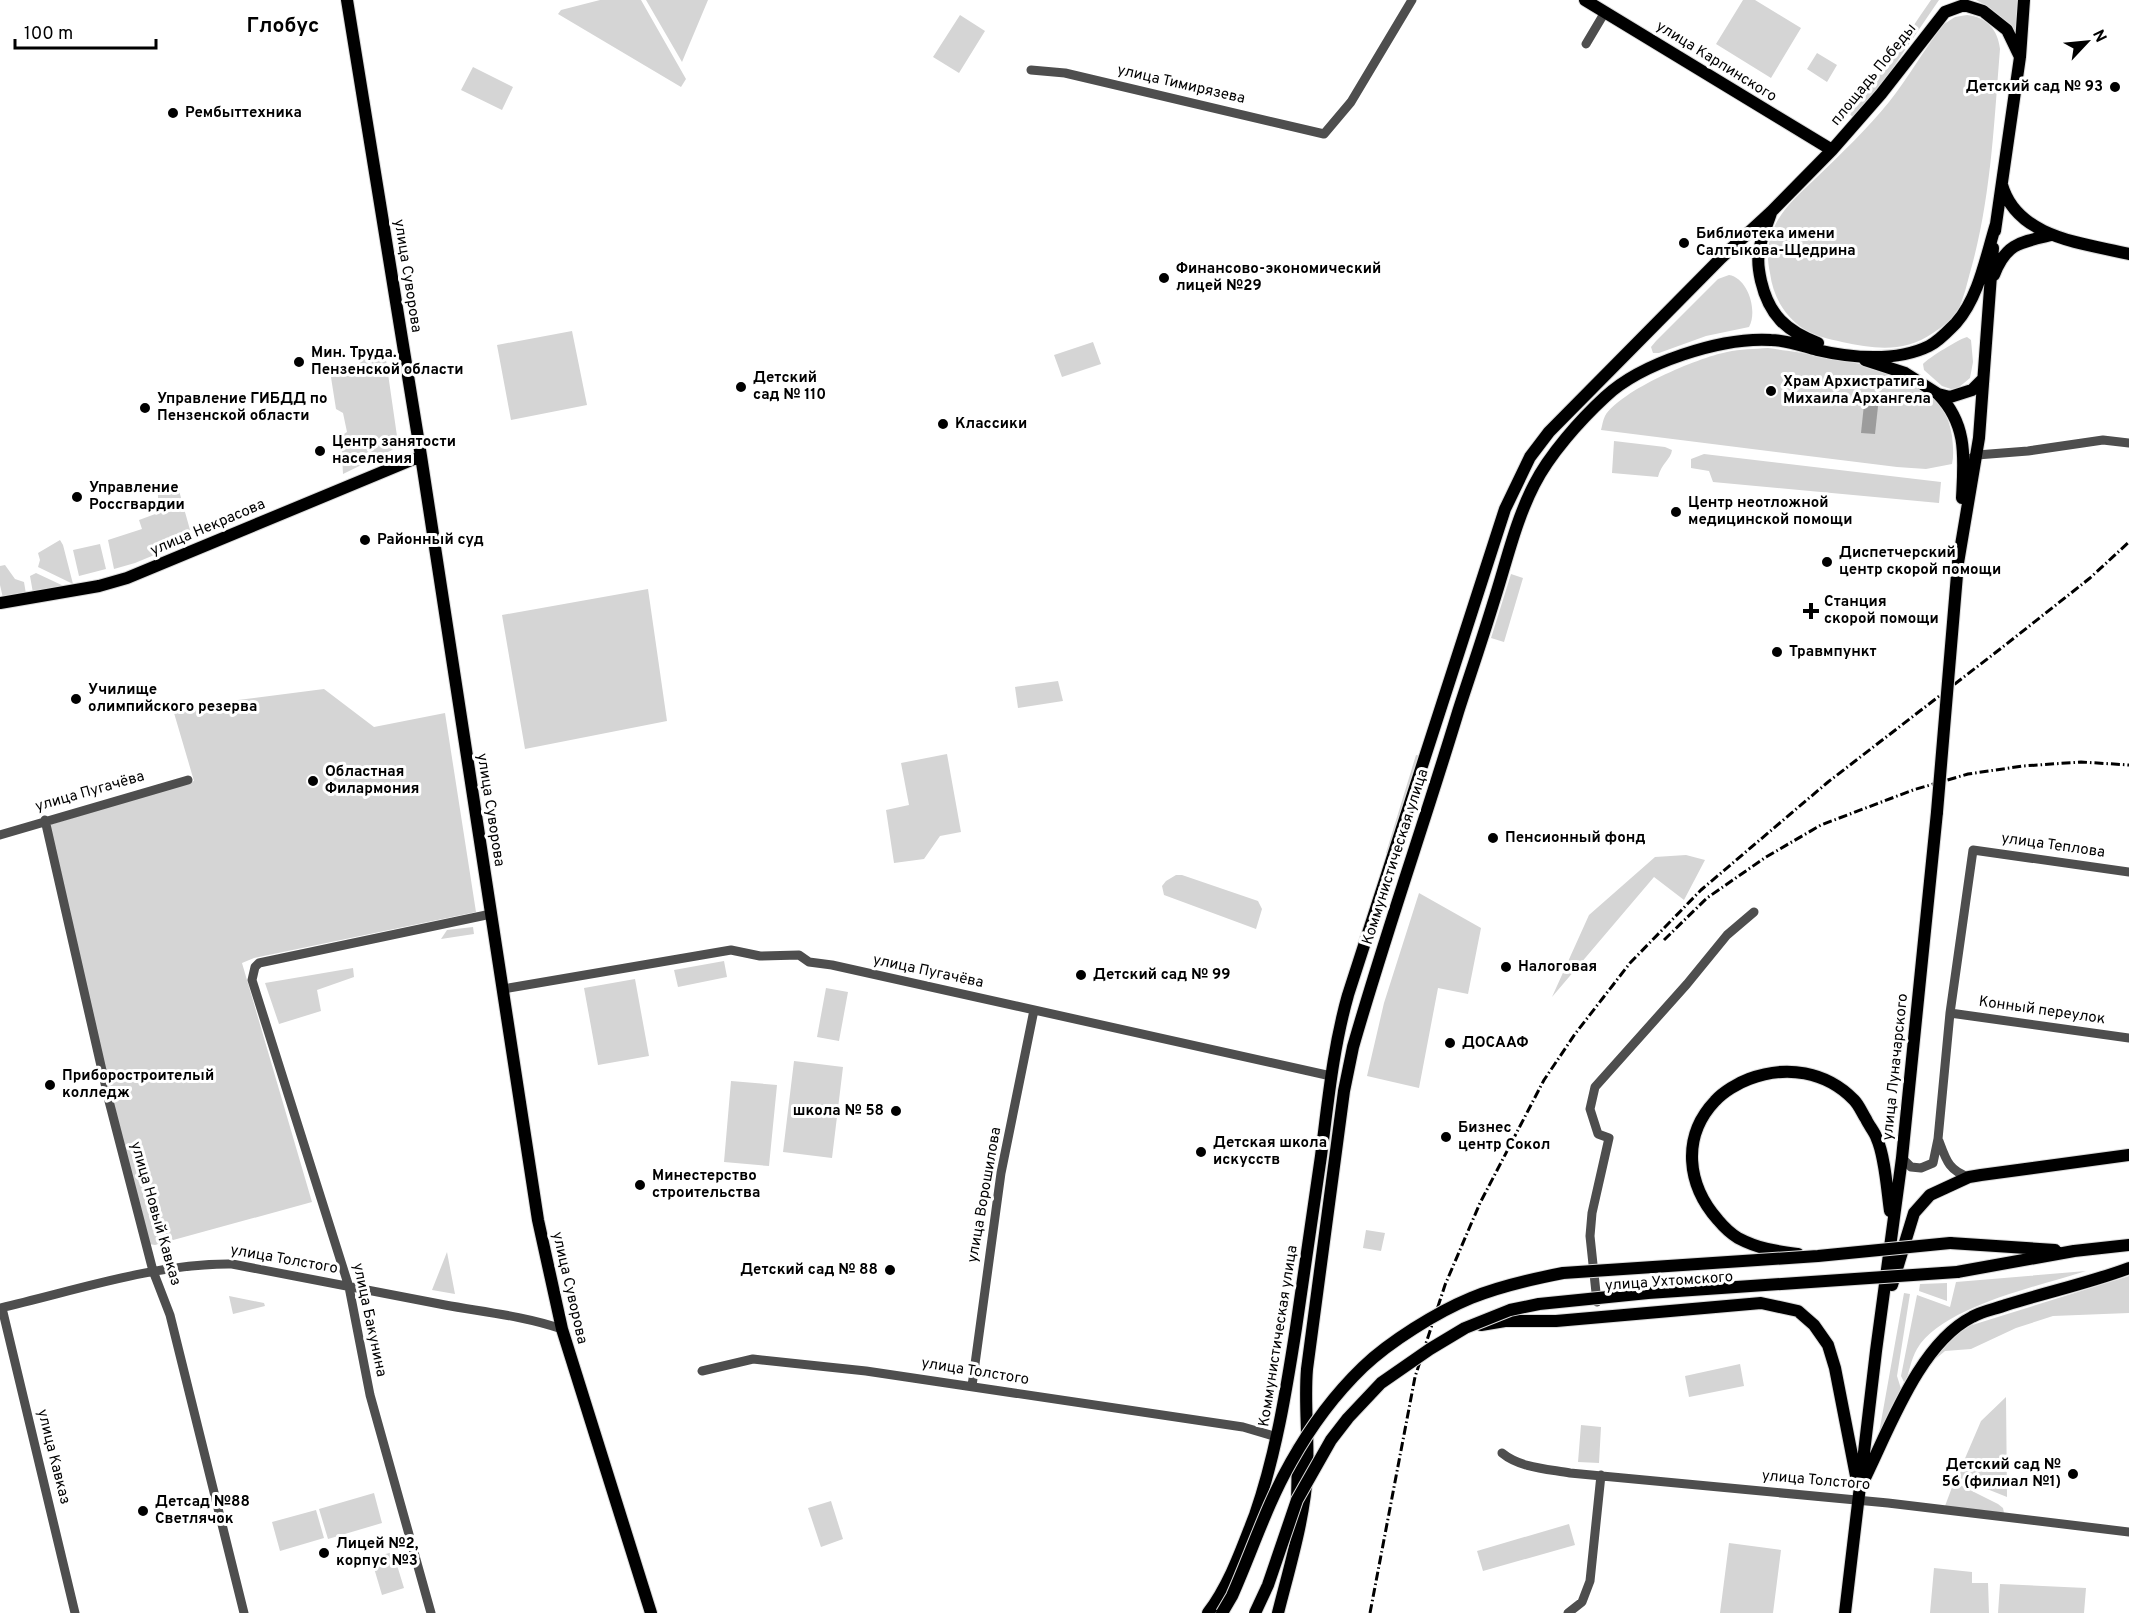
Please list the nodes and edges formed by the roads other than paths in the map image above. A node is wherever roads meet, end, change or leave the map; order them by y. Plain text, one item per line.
1 (347, 0) edge
2 (1412, 0) edge
3 (1585, 0) edge
4 (1952, 0) edge
5 (2024, 0) edge
6 (1605, 12) junction
7 (1944, 12) junction
8 (1586, 44) dead end
9 (2020, 57) junction
10 (1031, 70) dead end
11 (1832, 150) junction
12 (2001, 184) junction
13 (1771, 212) junction
14 (1996, 224) junction
15 (2052, 235) junction
16 (2129, 254) edge
17 (1990, 284) junction
18 (1846, 355) junction
19 (1983, 379) junction
20 (1938, 394) junction
21 (2129, 443) edge
22 (1977, 455) junction
23 (421, 456) junction
24 (1964, 462) junction
25 (1964, 523) junction
26 (0, 603) edge
27 (188, 780) dead end
28 (45, 820) junction
29 (0, 835) edge
30 (2129, 872) edge
31 (1754, 912) dead end
32 (491, 914) junction
33 (503, 989) junction
34 (1034, 1010) junction
35 (1950, 1013) junction
36 (2129, 1038) edge
37 (1331, 1076) junction
38 (1346, 1080) junction
39 (1938, 1139) junction
40 (2129, 1155) edge
41 (1902, 1158) junction
42 (1969, 1177) junction
43 (1893, 1223) junction
44 (2129, 1245) edge
45 (2074, 1251) junction
46 (1818, 1256) junction
47 (2129, 1268) edge
48 (153, 1271) junction
49 (1885, 1281) junction
50 (349, 1287) junction
51 (1, 1308) edge
52 (1879, 1326) junction
53 (1465, 1328) junction
54 (562, 1329) junction
55 (702, 1371) dead end
56 (972, 1386) junction
57 (1305, 1389) junction
58 (1278, 1437) junction
59 (1502, 1453) dead end
60 (1273, 1455) junction
61 (1296, 1466) junction
62 (1600, 1476) junction
63 (1858, 1496) junction
64 (2129, 1532) edge
65 (1295, 1541) junction
66 (75, 1613) edge
67 (244, 1613) edge
68 (431, 1613) edge
69 (651, 1613) edge
70 (1208, 1613) edge
71 (1222, 1613) edge
72 (1255, 1613) edge
73 (1278, 1613) edge
74 (1568, 1613) edge
75 (1845, 1613) edge

1 - 23 main road, улица Суворова
2 - 10 street, улица Тимирязева
3 - 6 main road, улица Карпинского
4 - 7 main road, площадь Победы
5 - 9 main road, площадь Победы
6 - 8 street
6 - 11 main road, улица Карпинского
7 - 9 main road
7 - 11 main road, площадь Победы
9 - 12 main road, площадь Победы
11 - 13 main road, площадь Победы
12 - 14 main road, площадь Победы
12 - 15 main road
13 - 18 main road, площадь Победы
13 - 37 main road, Коммунистическая улица
14 - 17 main road, площадь Победы
14 - 18 main road, площадь Победы
15 - 16 main road
15 - 17 main road
17 - 19 main road, площадь Победы
18 - 20 main road, площадь Победы
18 - 38 main road, Коммунистическая улица
19 - 20 main road
19 - 22 main road, улица Луначарского
20 - 24 main road, улица Луначарского
21 - 22 street
22 - 24 street
22 - 25 main road, улица Луначарского
23 - 26 main road, улица Некрасова
23 - 32 main road, улица Суворова
24 - 25 main road, улица Луначарского
25 - 41 main road, улица Луначарского, bridge
27 - 28 street, улица Пугачёва
28 - 29 street, улица Пугачёва
28 - 48 street, улица Новый Кавказ
30 - 35 street, улица Теплова
31 - 49 street, улица Ухтомского
32 - 33 main road, улица Суворова
32 - 50 street, улица Бакунина
33 - 34 street, улица Пугачёва
33 - 54 main road, улица Суворова
34 - 37 street, улица Пугачёва
34 - 56 street, улица Ворошилова
35 - 36 street, Конный переулок
35 - 39 street
37 - 38 main road, улица Пугачёва
37 - 58 main road, Коммунистическая улица
38 - 57 main road, Коммунистическая улица
39 - 41 street
39 - 42 street
40 - 42 main road
41 - 43 main road, улица Луначарского
42 - 52 main road
43 - 46 main road, bridge
43 - 49 main road, улица Луначарского
44 - 45 main road
45 - 46 main road, bridge
45 - 53 main road, bridge
46 - 71 main road, bridge
47 - 63 main road
48 - 50 street, улица Толстого
48 - 51 street, улица Толстого
48 - 67 street, улица Новый Кавказ
49 - 52 main road, улица Луначарского
50 - 54 street, улица Толстого
50 - 68 street, улица Бакунина
51 - 66 street, улица Кавказ
52 - 63 main road, улица Луначарского
53 - 63 main road, bridge
53 - 72 main road, bridge
54 - 69 main road, улица Суворова
55 - 56 street, улица Толстого
56 - 58 street, улица Толстого
57 - 61 main road
57 - 65 main road, Коммунистическая улица
58 - 60 main road, Коммунистическая улица
59 - 62 street, улица Толстого
60 - 61 main road
60 - 70 main road, Коммунистическая улица
61 - 65 main road
62 - 63 street, улица Толстого
62 - 74 street
63 - 64 street, улица Толстого
63 - 75 main road, улица Луначарского
65 - 73 main road, Коммунистическая улица

